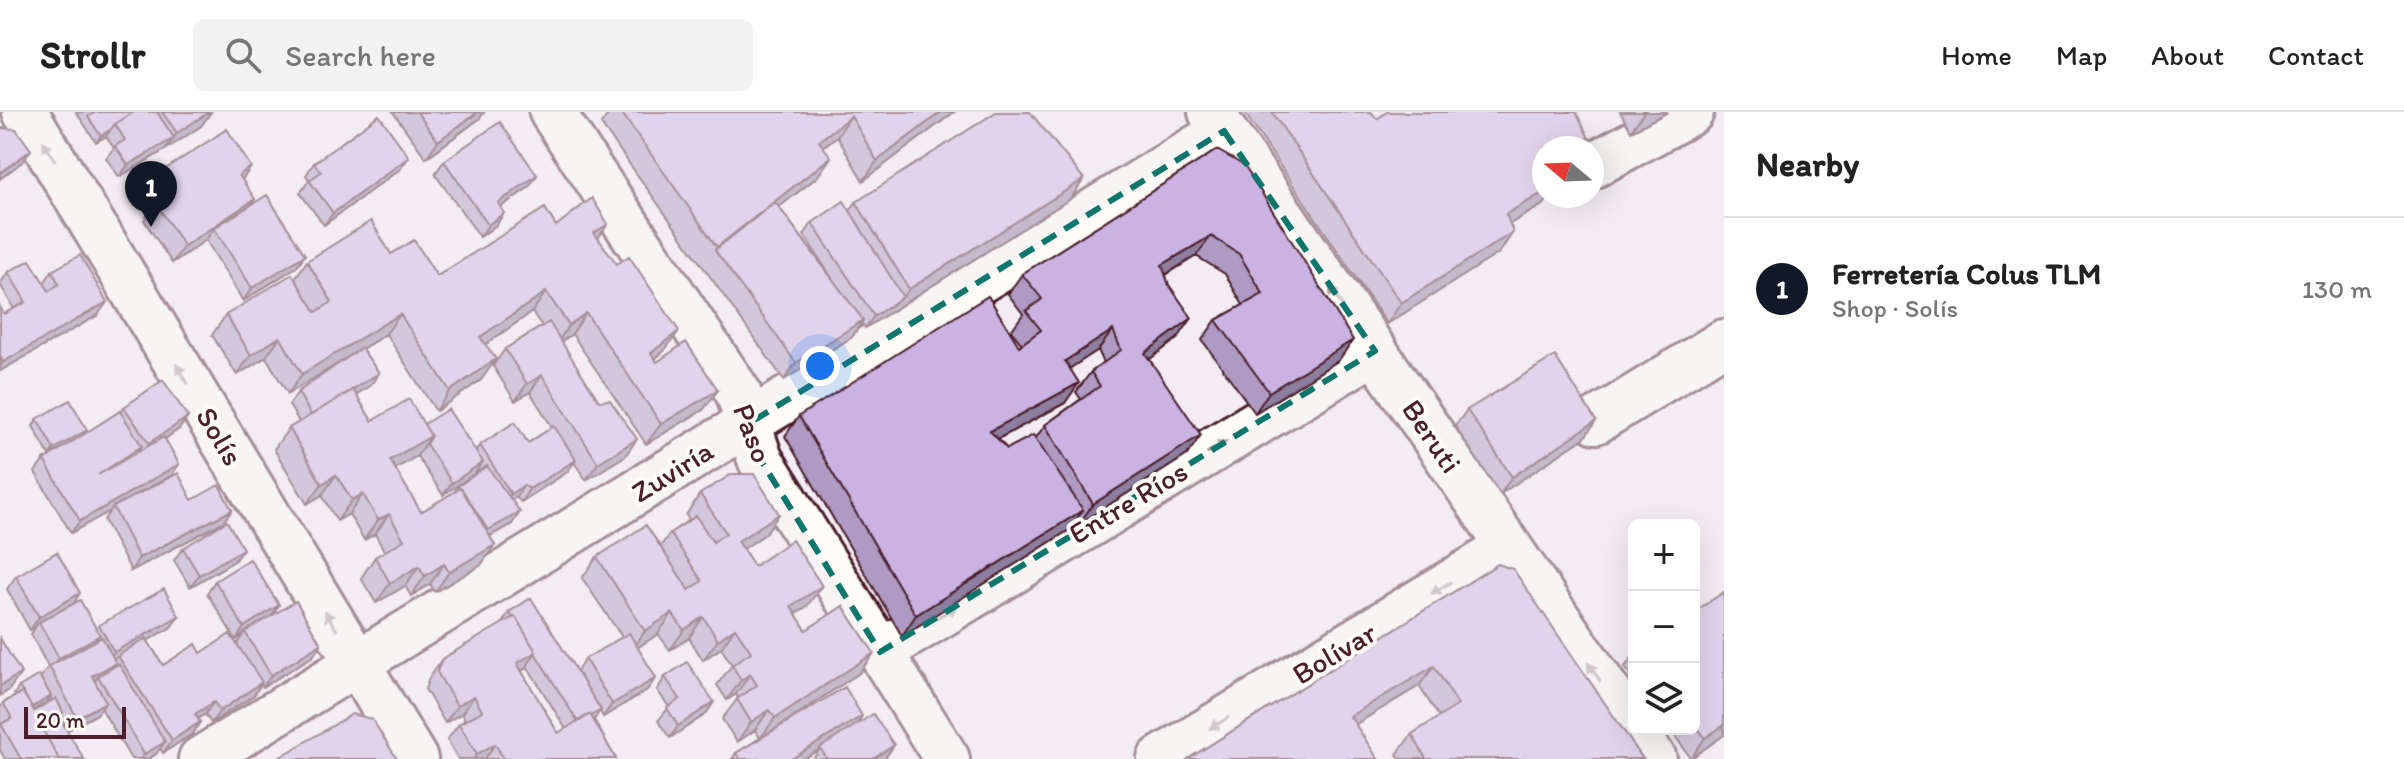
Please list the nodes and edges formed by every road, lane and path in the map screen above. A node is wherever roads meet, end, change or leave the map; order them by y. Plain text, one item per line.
1 (25, 112) edge
2 (552, 112) edge
3 (1691, 112) edge
4 (1217, 122) edge
5 (1604, 159) edge
6 (1724, 342) edge
7 (1375, 351) junction
8 (1596, 421) edge
9 (748, 424) junction
10 (1508, 548) junction
11 (880, 652) junction
12 (357, 665) junction
13 (201, 759) edge
14 (415, 759) edge
15 (947, 759) edge
16 (1160, 759) edge
17 (1654, 759) edge

12 -> 1 street, Solís
2 - 9 street, Paso
3 - 5 street
7 -> 4 street, Beruti
4 - 9 street, Zuviría
6 - 8 street
7 - 10 street, Beruti
11 -> 7 street, Entre Ríos
9 - 11 street, Paso
9 - 12 street, Zuviría
10 -> 16 street, Bolívar
17 -> 10 street, Beruti
11 - 15 street, Paso
12 - 13 street, Zuviría
12 - 14 street, Solís

